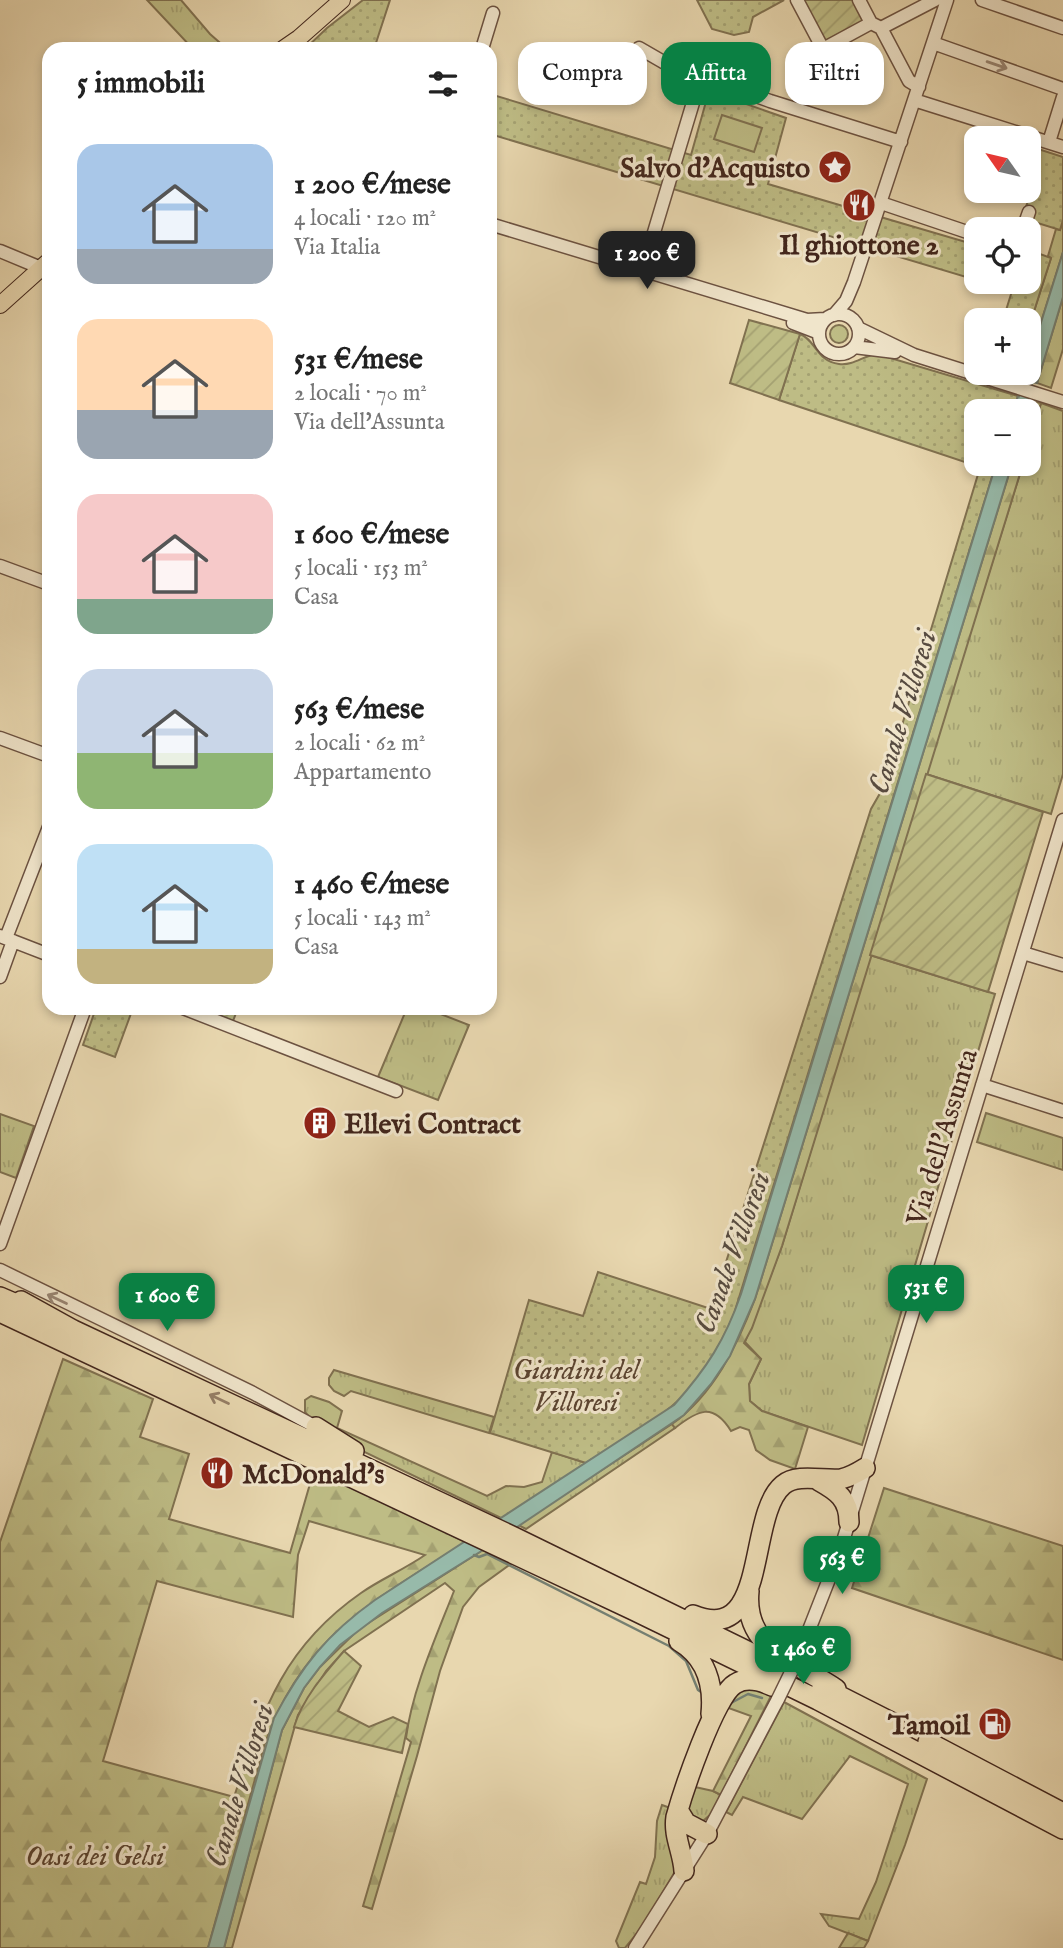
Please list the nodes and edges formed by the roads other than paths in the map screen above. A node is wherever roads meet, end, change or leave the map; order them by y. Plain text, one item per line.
1 (342, 0) edge
2 (797, 0) edge
3 (859, 0) edge
4 (935, 0) edge
5 (946, 0) edge
6 (982, 0) edge
7 (493, 13) dead end
8 (876, 26) junction
9 (1063, 28) edge
10 (296, 42) edge
11 (484, 42) edge
12 (933, 43) junction
13 (1063, 89) edge
14 (916, 93) junction
15 (1063, 97) edge
16 (771, 101) edge
17 (692, 105) edge
18 (901, 142) junction
19 (1049, 142) junction
20 (1063, 147) edge
21 (881, 203) junction
22 (1029, 212) dead end
23 (1027, 217) edge
24 (497, 226) edge
25 (964, 231) edge
26 (497, 232) edge
27 (0, 251) edge
28 (42, 263) edge
29 (609, 265) junction
30 (42, 267) edge
31 (643, 269) junction
32 (854, 282) junction
33 (674, 286) junction
34 (0, 305) edge
35 (830, 317) junction
36 (854, 323) junction
37 (819, 333) junction
38 (854, 347) junction
39 (914, 355) junction
40 (1063, 402) edge
41 (0, 566) edge
42 (42, 581) edge
43 (0, 738) edge
44 (42, 753) edge
45 (1063, 820) edge
46 (42, 846) edge
47 (6, 938) edge
48 (42, 952) edge
49 (1023, 953) junction
50 (1063, 965) edge
51 (0, 976) edge
52 (82, 1015) edge
53 (202, 1015) edge
54 (982, 1085) junction
55 (396, 1091) dead end
56 (1063, 1111) edge
57 (0, 1244) edge
58 (0, 1270) edge
59 (0, 1289) edge
60 (0, 1297) edge
61 (0, 1311) edge
62 (0, 1325) edge
63 (78, 1333) junction
64 (50, 1334) junction
65 (316, 1427) joint
66 (865, 1468) joint
67 (847, 1488) junction
68 (849, 1521) joint
69 (473, 1526) junction
70 (749, 1583) junction
71 (636, 1604) junction
72 (818, 1700) junction
73 (856, 1704) junction
74 (709, 1726) junction
75 (678, 1810) junction
76 (1063, 1813) edge
77 (1063, 1829) edge
78 (675, 1831) junction
79 (704, 1838) junction
80 (684, 1871) junction
81 (635, 1948) edge

1 - 10 main road
2 - 8 street
3 - 8 street
4 - 8 street
5 - 12 street
6 - 9 street
7 - 11 street
8 - 14 street
12 -> 13 street
12 - 14 street
14 - 18 street
14 - 19 street
15 - 19 street
16 - 18 street
17 - 31 street
18 - 21 street
19 - 20 street
21 - 25 street
21 - 32 street
22 - 23 street
24 - 31 street
26 - 29 street
27 - 28 street
29 - 31 street
29 - 33 street
30 - 34 main road
31 - 33 street
31 - 35 street
32 - 35 street
32 - 36 street
33 - 37 street
35 - 36 street
35 - 37 street
36 - 38 street
36 - 39 street
37 - 38 street
38 - 39 street
39 - 40 street
41 - 42 street
43 - 44 street
45 - 49 street, Via dell'Assunta
46 - 47 street
47 - 48 street
47 - 51 street
49 - 50 street
49 - 54 street, Via dell'Assunta
52 - 57 street
53 - 55 street
54 - 56 street
54 - 66 street, Via dell'Assunta
65 -> 58 street
59 - 63 highway
60 - 63 highway
61 - 64 highway
62 - 64 highway
69 -> 63 highway
64 - 69 highway
65 - 69 highway
66 - 67 highway
67 - 68 highway
67 - 70 highway
68 - 79 street, bridge
69 - 71 highway
70 - 71 highway
70 - 73 highway
71 - 72 highway
71 - 73 highway
71 - 74 highway
72 - 74 highway
72 - 77 highway
73 - 76 highway
74 - 75 highway
75 - 78 highway
75 - 79 highway
78 - 79 highway
78 - 80 highway
79 - 80 street
80 - 81 street

